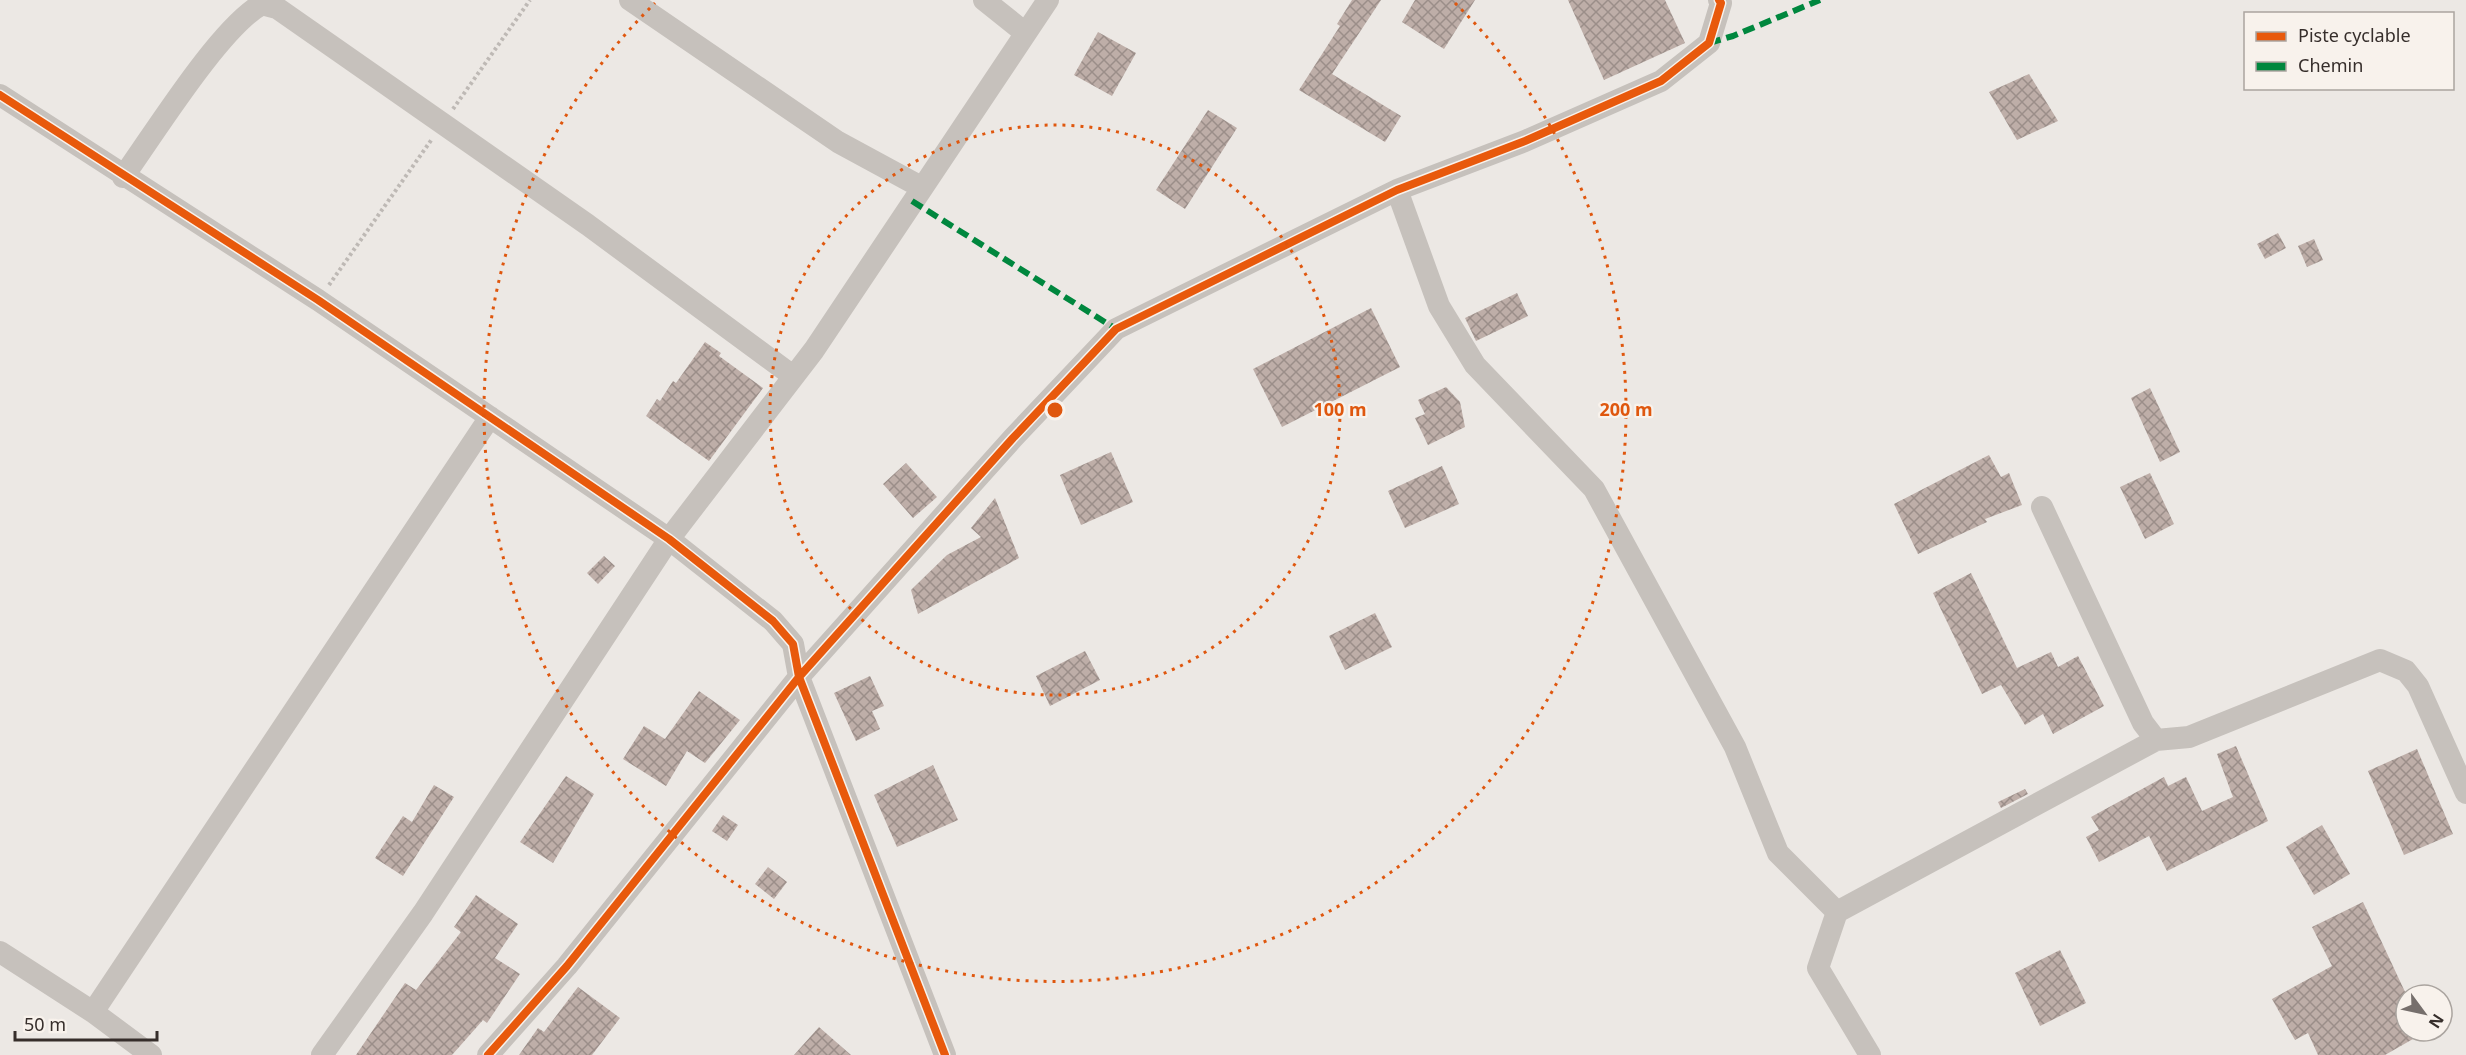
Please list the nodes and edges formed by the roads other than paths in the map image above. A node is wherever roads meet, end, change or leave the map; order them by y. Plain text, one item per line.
1 (630, 0) edge
2 (984, 0) edge
3 (1048, 0) edge
4 (1719, 0) edge
5 (280, 4) edge
6 (1024, 32) junction
7 (0, 95) edge
8 (123, 177) junction
9 (921, 187) junction
10 (1397, 190) junction
11 (793, 376) junction
12 (490, 417) junction
13 (2042, 507) dead end
14 (669, 538) junction
15 (799, 677) junction
16 (2156, 740) junction
17 (2466, 793) edge
18 (1837, 912) junction
19 (0, 952) edge
20 (93, 1012) junction
21 (147, 1054) edge
22 (322, 1055) edge
23 (488, 1055) edge
24 (945, 1055) edge
25 (1870, 1055) edge

1 - 9 street
2 - 6 street
3 - 6 street
4 - 10 street
5 - 8 street
5 - 11 street
6 - 9 street
7 - 8 street
8 - 12 street
9 - 11 street
10 - 15 street
10 - 18 street
11 - 14 street
12 - 14 street
12 - 20 street
13 - 16 street
14 - 15 street
14 - 22 street
15 - 23 street
15 - 24 street
16 - 17 street
16 - 18 street
18 - 25 street
19 - 20 street
20 - 21 street

